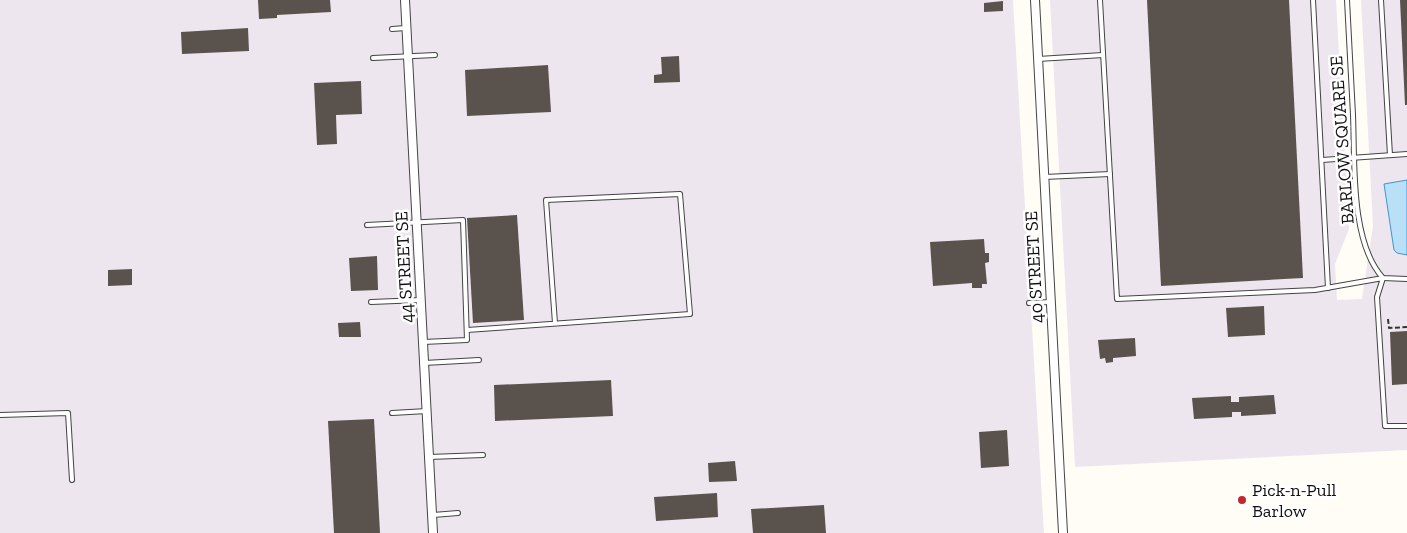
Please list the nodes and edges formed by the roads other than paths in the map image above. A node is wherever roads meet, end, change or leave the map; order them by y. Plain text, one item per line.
1 (405, 0) edge
2 (1035, 0) edge
3 (1100, 0) edge
4 (1314, 0) edge
5 (1347, 0) edge
6 (1382, 0) edge
7 (406, 28) junction
8 (392, 29) dead end
9 (434, 55) dead end
10 (1103, 55) junction
11 (408, 56) junction
12 (373, 58) dead end
13 (1038, 59) junction
14 (1407, 154) edge
15 (1390, 155) junction
16 (1355, 157) junction
17 (1322, 160) junction
18 (1110, 174) junction
19 (1044, 177) junction
20 (416, 223) junction
21 (367, 225) dead end
22 (1383, 278) junction
23 (1407, 279) edge
24 (1328, 288) junction
25 (420, 300) junction
26 (371, 302) dead end
27 (1051, 302) junction
28 (1029, 303) dead end
29 (554, 324) junction
30 (467, 330) junction
31 (423, 342) junction
32 (479, 360) dead end
33 (424, 363) junction
34 (426, 411) junction
35 (392, 413) dead end
36 (0, 415) edge
37 (1407, 426) edge
38 (483, 455) dead end
39 (429, 457) junction
40 (72, 480) dead end
41 (458, 513) dead end
42 (432, 515) junction
43 (433, 533) edge
44 (1063, 533) edge

1 - 7 street, 44 STREET SE
2 - 13 street, 40 STREET SE
3 - 10 lane
4 - 17 lane
5 - 16 lane, BARLOW SQUARE SE
6 - 15 lane
7 - 8 lane
7 - 11 street, 44 STREET SE
9 - 11 lane
10 - 13 lane
10 - 18 lane
11 - 12 lane
11 - 20 street, 44 STREET SE
13 - 19 street, 40 STREET SE
14 - 15 lane
15 - 16 lane
16 - 17 lane
16 - 22 lane, BARLOW SQUARE SE
17 - 24 lane
18 - 19 lane
18 - 24 lane
19 - 27 street, 40 STREET SE
20 - 21 lane
20 - 25 street, 44 STREET SE
20 - 30 lane
22 - 23 lane
22 - 24 lane
22 - 37 lane
25 - 26 lane
25 - 31 street, 44 STREET SE
27 - 28 lane
27 - 44 street, 40 STREET SE
29 - 29 lane
29 - 30 lane
30 - 31 lane
31 - 33 street, 44 STREET SE
32 - 33 lane
33 - 34 street, 44 STREET SE
34 - 35 lane
34 - 39 street, 44 STREET SE
36 - 40 lane
38 - 39 lane
39 - 42 street, 44 STREET SE
41 - 42 lane
42 - 43 street, 44 STREET SE

